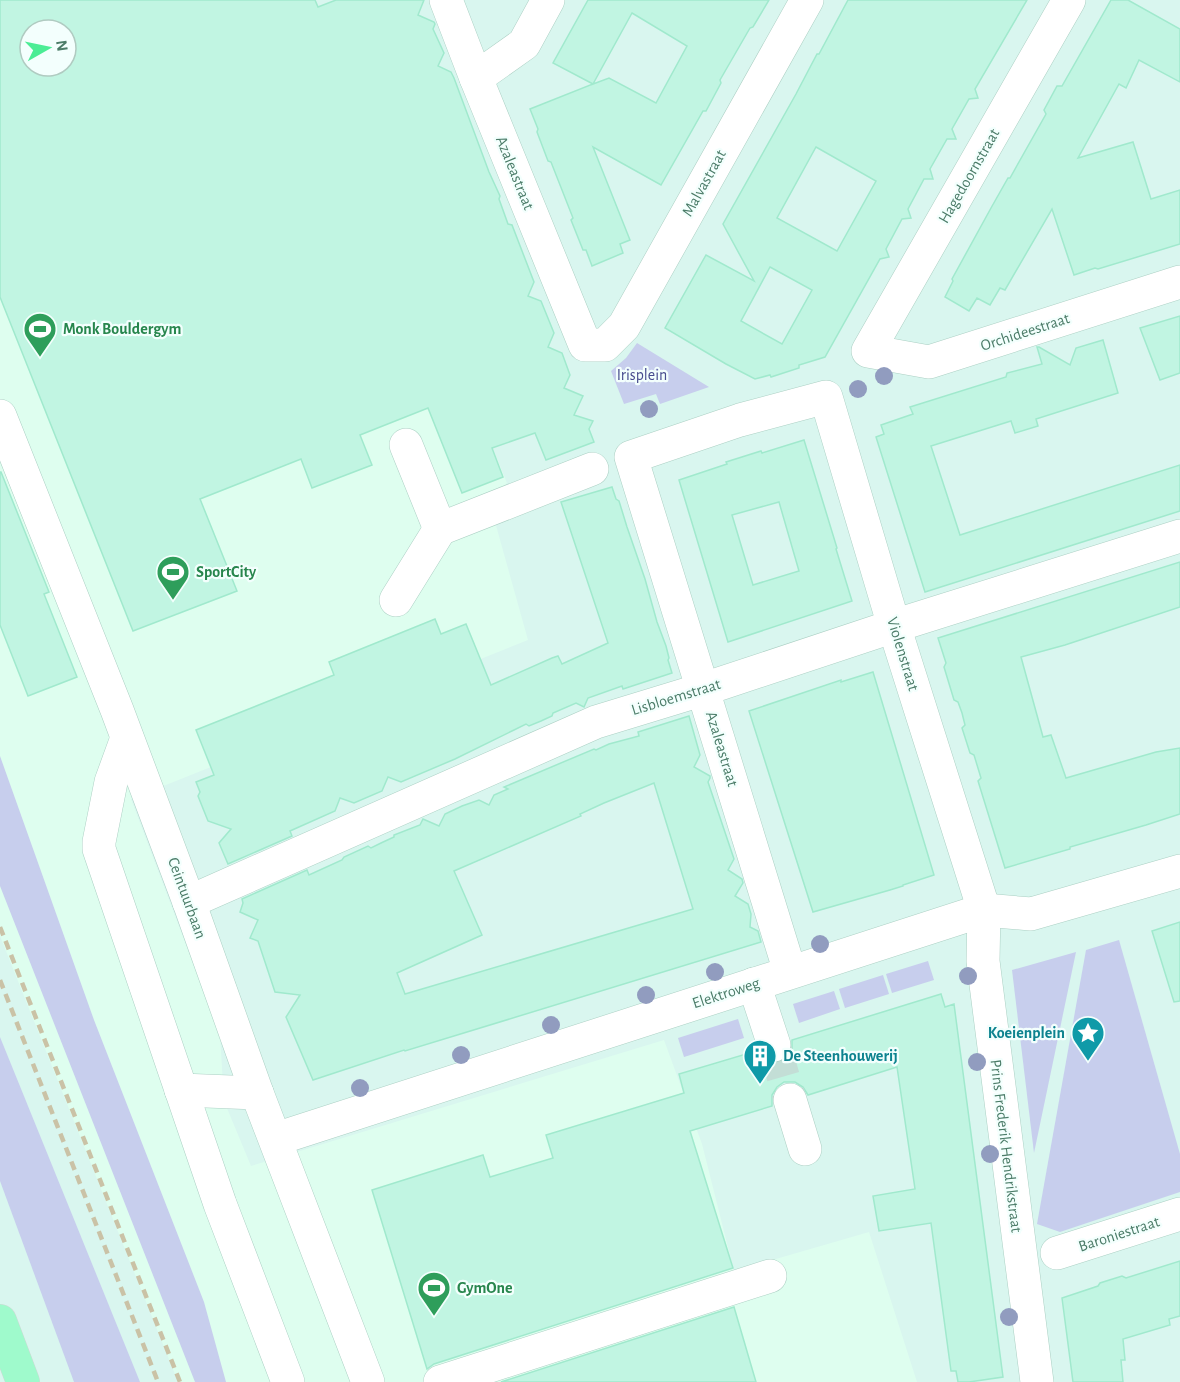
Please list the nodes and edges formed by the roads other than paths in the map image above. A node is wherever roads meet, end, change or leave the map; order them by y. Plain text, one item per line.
1 (446, 0) edge
2 (548, 0) edge
3 (807, 0) edge
4 (1069, 0) edge
5 (476, 78) junction
6 (1180, 282) edge
7 (585, 345) joint
8 (868, 351) joint
9 (826, 397) joint
10 (0, 416) edge
11 (406, 445) dead end
12 (592, 469) dead end
13 (440, 529) junction
14 (1180, 536) edge
15 (396, 600) dead end
16 (894, 626) junction
17 (704, 689) junction
18 (127, 738) junction
19 (1180, 871) edge
20 (189, 902) junction
21 (984, 910) junction
22 (790, 972) junction
23 (754, 984) junction
24 (774, 1045) tunnel mouth
25 (181, 1090) junction
26 (257, 1093) junction
27 (790, 1100) tunnel mouth
28 (276, 1139) junction
29 (805, 1149) dead end
30 (1180, 1215) edge
31 (1057, 1253) dead end
32 (770, 1276) dead end
33 (0, 1321) edge
34 (24, 1382) edge
35 (288, 1382) edge
36 (368, 1382) edge
37 (440, 1382) edge
38 (1037, 1382) edge

1 - 5 street, Azaleastraat
2 - 5 street
3 - 7 street, Malvastraat
4 - 8 street, Hagedoornstraat
5 - 7 street, Azaleastraat
6 - 8 street, Orchideestraat
9 - 16 street, Violenstraat
9 - 17 street, Azaleastraat
10 - 18 street, Ceintuurbaan
11 - 13 street
12 - 13 street
13 - 15 street
14 - 16 street, Lisbloemstraat
16 - 17 street, Lisbloemstraat
16 - 21 street, Violenstraat
17 - 20 street, Lisbloemstraat
17 - 22 street, Azaleastraat
18 - 20 street, Ceintuurbaan
18 - 25 street
19 - 21 street, Elektroweg
20 - 26 street, Ceintuurbaan
21 - 22 street, Elektroweg
21 - 38 street, Prins Frederik Hendrikstraat
22 - 23 street, Elektroweg
23 - 24 street
23 - 28 street, Elektroweg
25 - 26 street
25 - 35 street
26 - 28 street, Ceintuurbaan
27 - 29 street
28 - 36 street, Ceintuurbaan
30 - 31 street, Baroniestraat
32 - 37 street
33 - 34 highway

